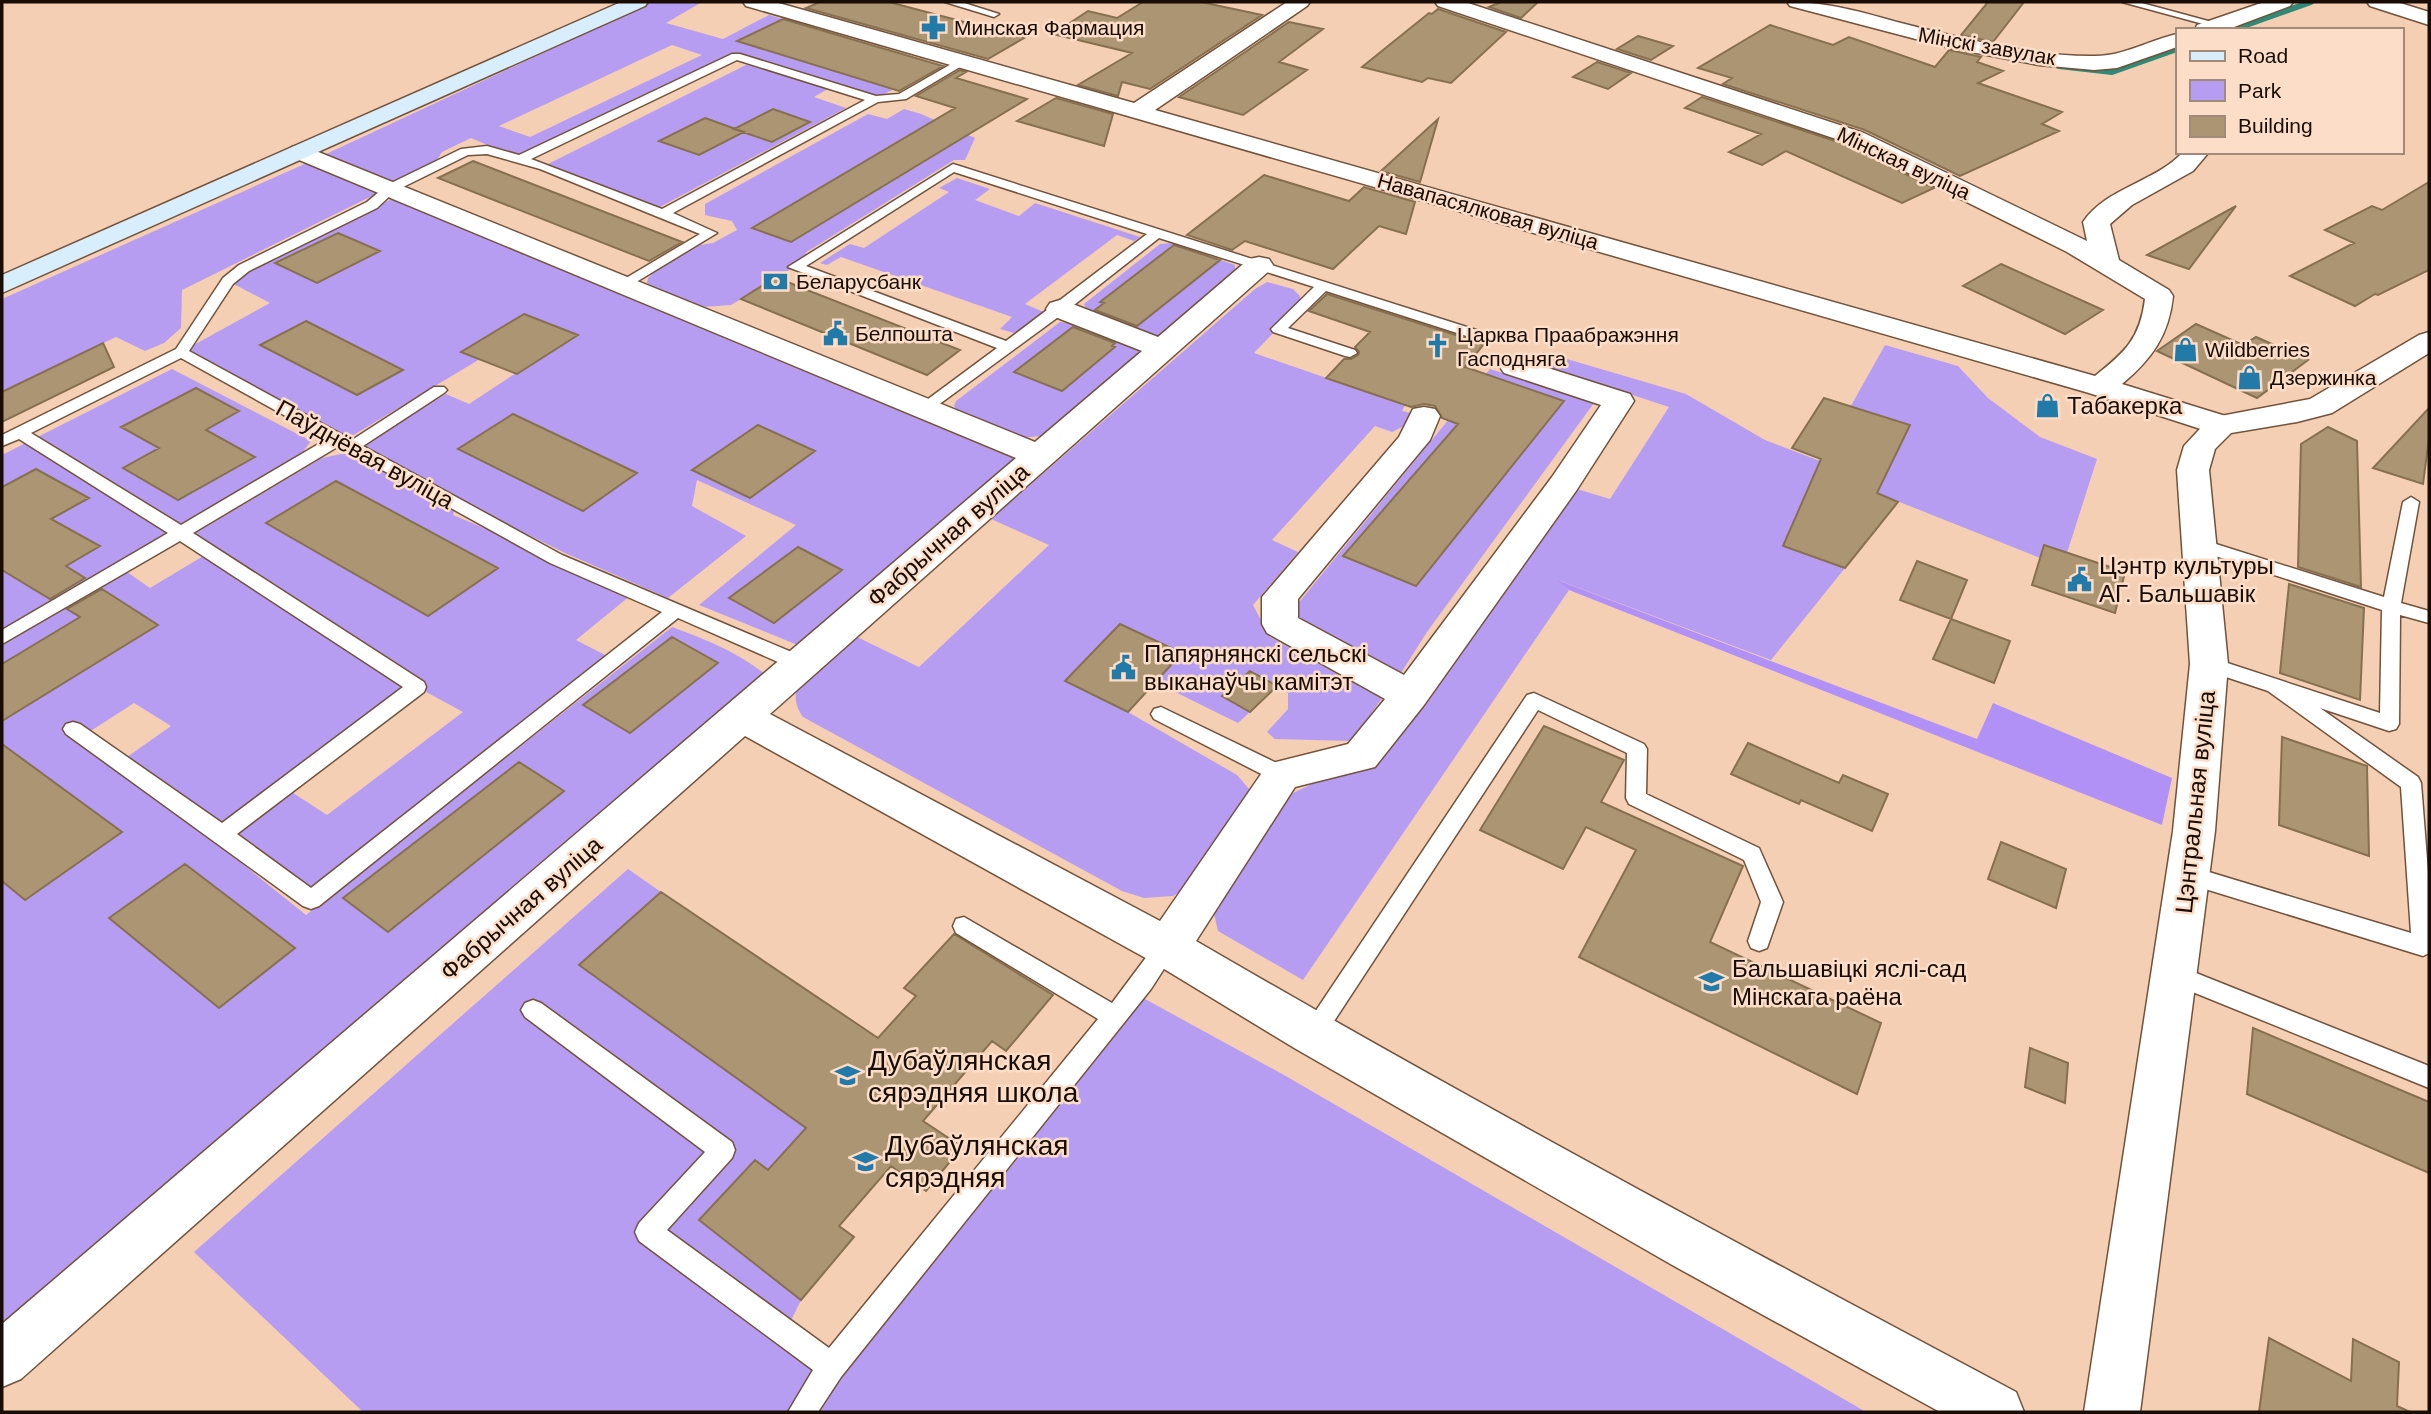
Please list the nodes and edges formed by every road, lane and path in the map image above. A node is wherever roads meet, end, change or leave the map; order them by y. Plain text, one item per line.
1 (638, 2) edge
2 (753, 2) edge
3 (950, 2) edge
4 (1300, 2) edge
5 (1446, 2) edge
6 (1797, 2) edge
7 (2127, 2) edge
8 (2283, 2) edge
9 (2377, 2) edge
10 (994, 14) dead end
11 (2429, 19) edge
12 (2212, 27) edge
13 (2176, 40) edge
14 (964, 61) junction
15 (875, 99) junction
16 (1138, 111) junction
17 (301, 152) junction
18 (2195, 154) edge
19 (521, 159) junction
20 (391, 188) junction
21 (664, 214) junction
22 (1158, 232) junction
23 (2106, 263) junction
24 (1259, 265) junction
25 (623, 284) junction
26 (2, 285) edge
27 (1324, 285) junction
28 (1060, 309) junction
29 (1486, 338) dead end
30 (2429, 341) edge
31 (1008, 346) junction
32 (1161, 348) junction
33 (181, 352) junction
34 (1350, 353) dead end
35 (1515, 367) dead end
36 (2100, 387) junction
37 (439, 390) dead end
38 (925, 408) junction
39 (1424, 416) dead end
40 (2221, 425) junction
41 (19, 432) junction
42 (2, 441) edge
43 (345, 443) junction
44 (1040, 456) junction
45 (2411, 502) dead end
46 (182, 533) junction
47 (2197, 544) junction
48 (2391, 606) junction
49 (676, 610) junction
50 (2429, 617) edge
51 (2, 638) edge
52 (801, 664) junction
53 (2209, 664) junction
54 (2275, 686) junction
55 (1410, 695) junction
56 (1161, 714) dead end
57 (740, 716) junction
58 (73, 729) dead end
59 (1282, 775) junction
60 (222, 834) junction
61 (2189, 876) junction
62 (964, 926) dead end
63 (1759, 941) dead end
64 (1167, 947) junction
65 (2176, 975) junction
66 (533, 1010) dead end
67 (1113, 1016) junction
68 (1313, 1034) junction
69 (2429, 1077) edge
70 (2, 1360) edge
71 (831, 1367) junction
72 (803, 1412) edge
73 (1996, 1412) edge
74 (2112, 1412) edge

1 - 17 main road
2 - 14 street, Навапасялковая вуліца
3 - 10 lane
4 - 16 street
5 - 23 street, Мінская вуліца
6 - 13 street, Мінскі завулак
7 - 12 lane
8 - 12 street
9 - 11 street
14 - 15 lane
14 - 16 street, Навапасялковая вуліца
15 - 19 lane
15 - 21 lane
16 - 36 street, Навапасялковая вуліца
17 - 20 street
17 - 26 main road
18 - 23 street
19 - 20 lane
19 - 21 lane
20 - 25 street
20 - 33 lane
21 - 25 lane
22 - 24 lane
22 - 28 lane
22 - 31 lane
23 - 36 street, Мінская вуліца
24 - 27 lane
24 - 32 street, Фабрычная вуліца
25 - 38 street
27 - 29 lane
27 - 34 lane
28 - 31 lane
28 - 32 street
30 - 40 street
31 - 38 lane
32 - 44 street, Фабрычная вуліца
33 - 41 lane
33 - 43 lane, Паўднёвая вуліца
35 - 55 street
36 - 40 street, Навапасялковая вуліца
37 - 43 lane
38 - 44 street
39 - 55 street
40 - 47 street, Цэнтральная вуліца
41 - 42 lane
41 - 46 lane
43 - 46 lane
43 - 49 lane, Паўднёвая вуліца
44 - 52 street, Фабрычная вуліца
45 - 48 lane
46 - 51 lane
46 - 60 lane
47 - 48 lane
47 - 53 street, Цэнтральная вуліца
48 - 50 lane
48 - 54 lane
49 - 52 lane, Паўднёвая вуліца
49 - 60 lane
52 - 57 street, Фабрычная вуліца
53 - 54 lane
53 - 61 street, Цэнтральная вуліца
54 - 61 lane
55 - 59 street
56 - 59 lane
57 - 64 street
57 - 70 street, Фабрычная вуліца
58 - 60 lane
59 - 64 street
61 - 65 street, Цэнтральная вуліца
62 - 67 lane
63 - 68 lane
64 - 67 lane
64 - 68 street
65 - 69 lane
65 - 74 street, Цэнтральная вуліца
66 - 71 lane
67 - 71 lane
68 - 73 street
71 - 72 lane

